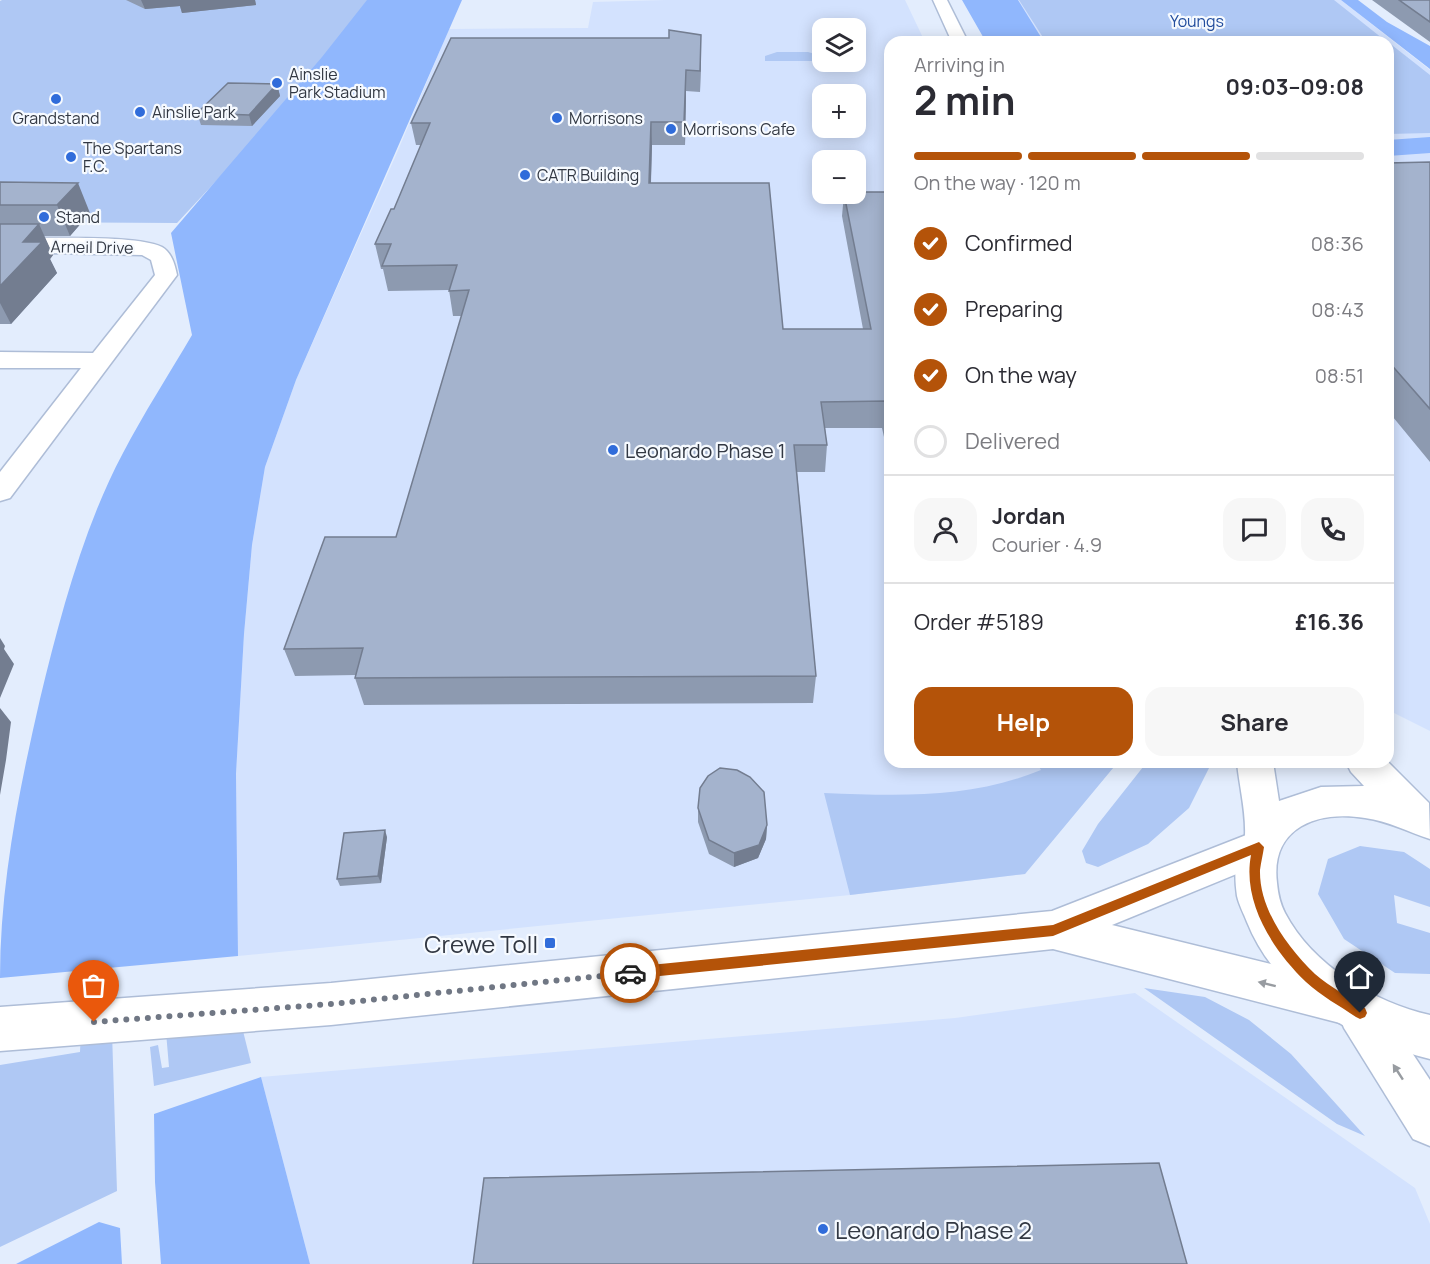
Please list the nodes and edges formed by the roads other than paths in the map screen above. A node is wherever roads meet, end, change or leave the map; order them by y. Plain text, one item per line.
1 (940, 0) edge
2 (957, 36) edge
3 (0, 245) edge
4 (0, 360) edge
5 (102, 361) junction
6 (0, 492) edge
7 (1256, 768) edge
8 (1370, 768) edge
9 (1425, 821) edge
10 (1262, 841) junction
11 (1053, 930) junction
12 (1352, 1008) junction
13 (0, 1029) edge
14 (1430, 1037) edge
15 (1430, 1122) edge

1 - 2 street
3 - 5 street, Arneil Drive
4 - 5 street
5 - 6 street, Arneil Drive
7 - 10 street
8 - 9 street
9 - 10 street
10 - 11 street
10 - 12 street
12 -> 11 street
11 - 13 street
12 - 14 street
15 -> 12 street

